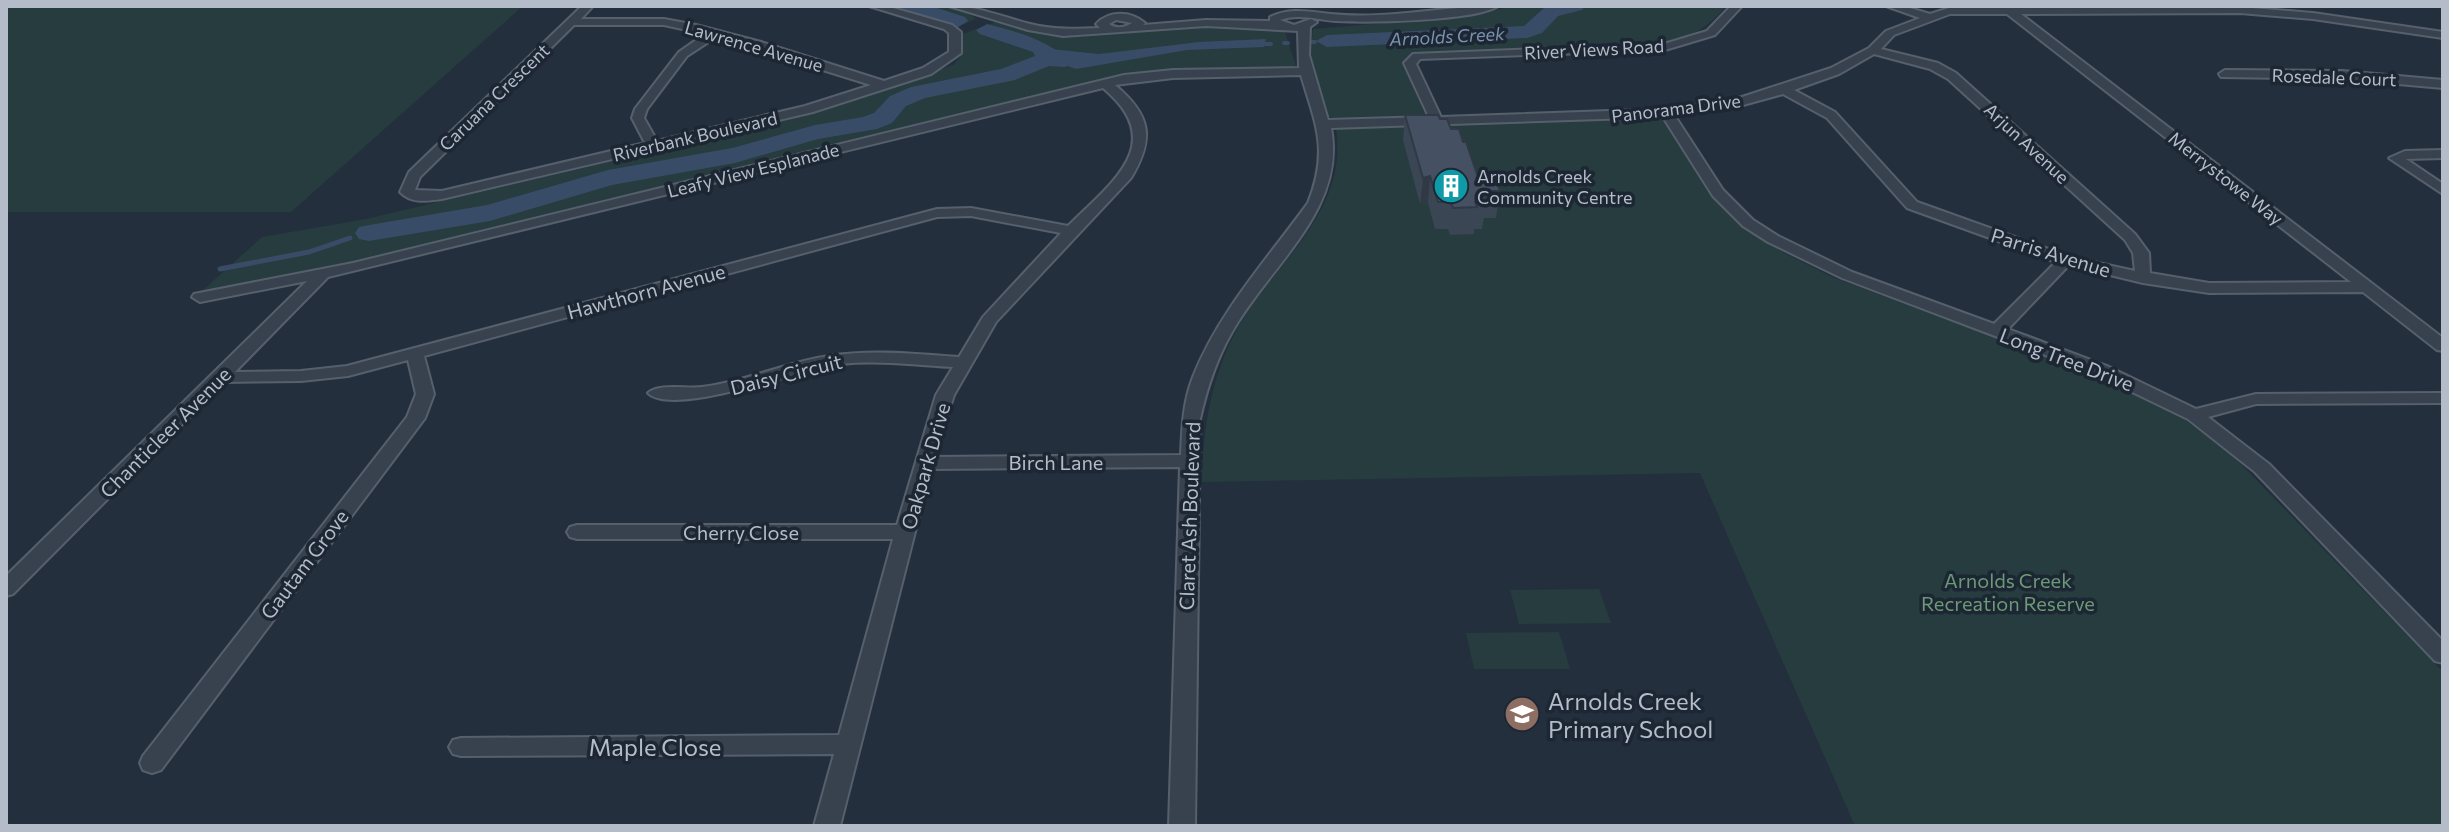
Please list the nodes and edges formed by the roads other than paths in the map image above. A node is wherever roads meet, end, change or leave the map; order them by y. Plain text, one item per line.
1 (588, 6) edge
2 (874, 6) edge
3 (954, 6) edge
4 (1111, 6) edge
5 (1130, 6) edge
6 (1493, 6) edge
7 (1737, 6) edge
8 (1891, 6) edge
9 (2160, 7) edge
10 (2009, 10) junction
11 (2311, 11) edge
12 (988, 15) junction
13 (1928, 17) junction
14 (571, 22) junction
15 (1281, 22) junction
16 (1307, 22) junction
17 (1134, 23) junction
18 (1106, 24) junction
19 (955, 32) junction
20 (714, 33) junction
21 (2443, 36) edge
22 (1873, 50) junction
23 (1306, 62) junction
24 (2225, 74) dead end
25 (1105, 83) junction
26 (2443, 84) edge
27 (887, 86) junction
28 (1784, 90) junction
29 (1667, 113) junction
30 (1437, 121) junction
31 (1323, 124) junction
32 (653, 145) junction
33 (2443, 154) edge
34 (2443, 190) edge
35 (407, 192) joint
36 (1071, 231) junction
37 (2066, 260) junction
38 (323, 274) junction
39 (2143, 278) junction
40 (2367, 287) junction
41 (200, 297) dead end
42 (1997, 331) junction
43 (2443, 346) edge
44 (415, 354) junction
45 (962, 362) junction
46 (220, 377) junction
47 (657, 393) dead end
48 (2443, 398) edge
49 (2194, 415) junction
50 (1189, 461) junction
51 (923, 463) junction
52 (577, 532) dead end
53 (905, 532) junction
54 (6, 589) edge
55 (2443, 655) edge
56 (850, 744) junction
57 (461, 747) dead end
58 (152, 763) dead end
59 (827, 826) edge
60 (1182, 826) edge

1 - 14 street, Caruana Crescent
2 - 19 street
3 - 12 street
4 - 18 street
5 - 17 street
6 - 16 street
7 - 30 street, River Views Road
8 - 13 street
9 - 10 street, Panorama Drive
9 - 11 street, Panorama Drive
10 - 13 street, Panorama Drive
10 - 40 street, Merrystowe Way
11 - 21 street, Panorama Drive
12 - 18 street
12 - 19 street
13 - 22 street, Panorama Drive
14 - 20 street, Lawrence Avenue
14 - 35 street, Caruana Crescent
15 - 16 street
15 - 17 street
15 - 23 street, Claret Ash Boulevard
16 - 23 street, Claret Ash Boulevard
17 - 18 street
19 - 27 street, Riverbank Boulevard
20 - 27 street, Lawrence Avenue
20 - 32 street
22 - 28 street, Panorama Drive
22 - 39 street, Arjun Avenue
23 - 25 street, Leafy View Esplanade
23 - 31 street, Claret Ash Boulevard
24 - 26 street, Rosedale Court
25 - 36 street, Oakpark Drive
25 - 38 street, Leafy View Esplanade
27 - 32 street, Riverbank Boulevard
28 - 29 street, Panorama Drive
28 - 37 street, Parris Avenue
29 - 30 street, Panorama Drive
29 - 42 street, Long Tree Drive
30 - 31 street, Panorama Drive
31 - 50 street, Claret Ash Boulevard
32 - 35 street, Riverbank Boulevard
33 - 34 street
36 - 44 street, Hawthorn Avenue
36 - 45 street, Oakpark Drive
37 - 39 street, Parris Avenue
37 - 42 street
38 - 41 street, Leafy View Esplanade
38 - 46 street, Chanticleer Avenue
39 - 40 street, Parris Avenue
40 - 43 street, Merrystowe Way
42 - 49 street, Long Tree Drive
44 - 46 street, Hawthorn Avenue
44 - 58 street, Gautam Grove
45 - 47 street, Daisy Circuit
45 - 51 street, Oakpark Drive
46 - 54 street, Chanticleer Avenue
48 - 49 street
49 - 55 street, Long Tree Drive
50 - 51 street, Birch Lane
50 - 60 street, Claret Ash Boulevard
51 - 53 street, Oakpark Drive
52 - 53 street, Cherry Close
53 - 56 street, Oakpark Drive
56 - 57 street, Maple Close
56 - 59 street, Oakpark Drive

